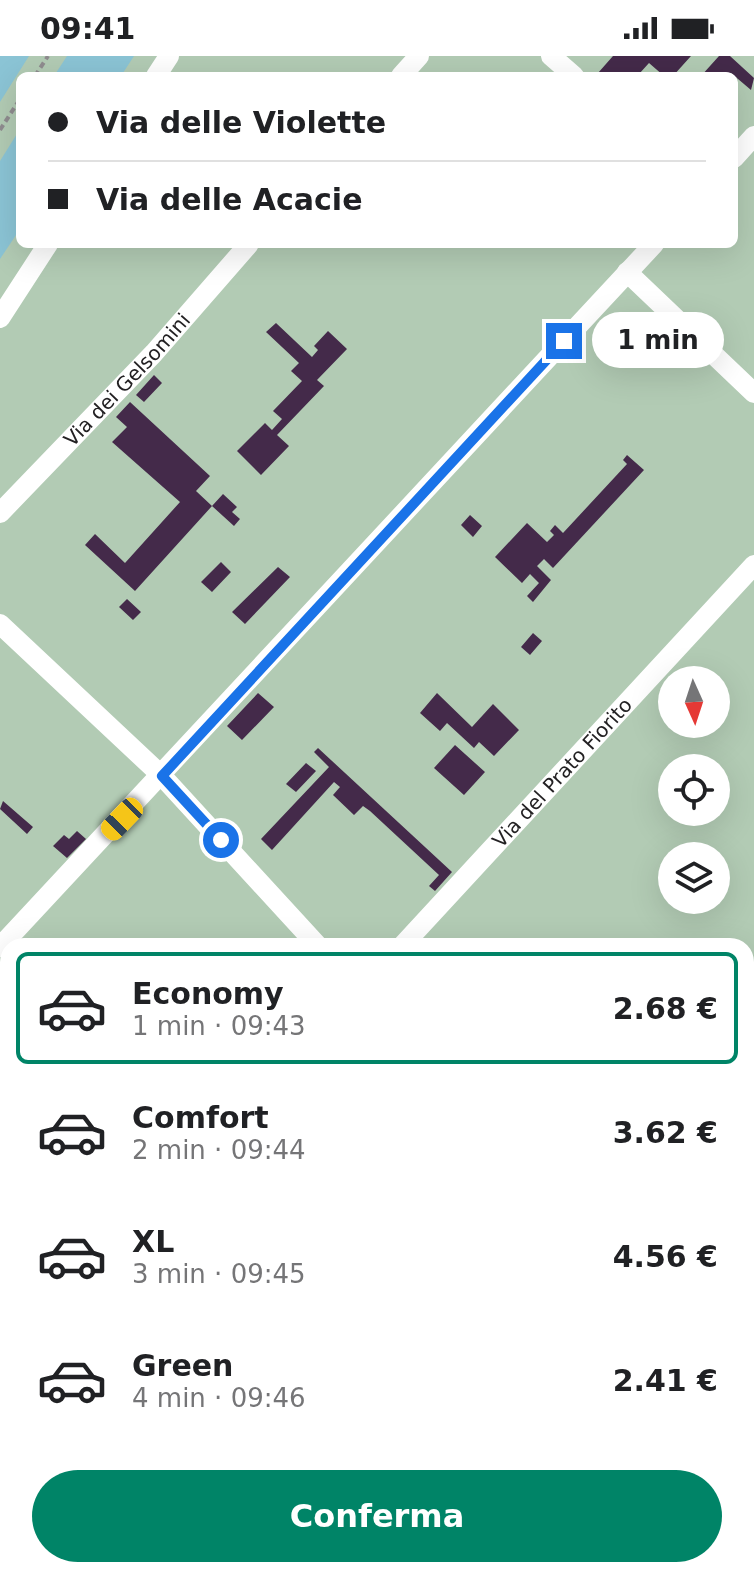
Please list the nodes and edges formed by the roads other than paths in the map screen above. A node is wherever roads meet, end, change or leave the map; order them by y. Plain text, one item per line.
1 (419, 56) edge
2 (551, 56) edge
3 (405, 72) edge
4 (569, 72) edge
5 (754, 136) edge
6 (738, 154) edge
7 (45, 248) edge
8 (246, 248) edge
9 (650, 248) edge
10 (627, 272) junction
11 (0, 318) edge
12 (754, 393) edge
13 (0, 513) edge
14 (754, 565) edge
15 (0, 624) edge
16 (162, 776) junction
17 (9, 938) edge
18 (311, 938) edge
19 (409, 938) edge

1 - 3 street
2 - 4 street
5 - 6 street
7 - 11 street
8 - 13 street, Via dei Gelsomini
9 - 10 street
10 - 12 street
10 - 16 street
14 - 19 street, Via del Prato Fiorito
15 - 16 street
16 - 17 street
16 - 18 street

